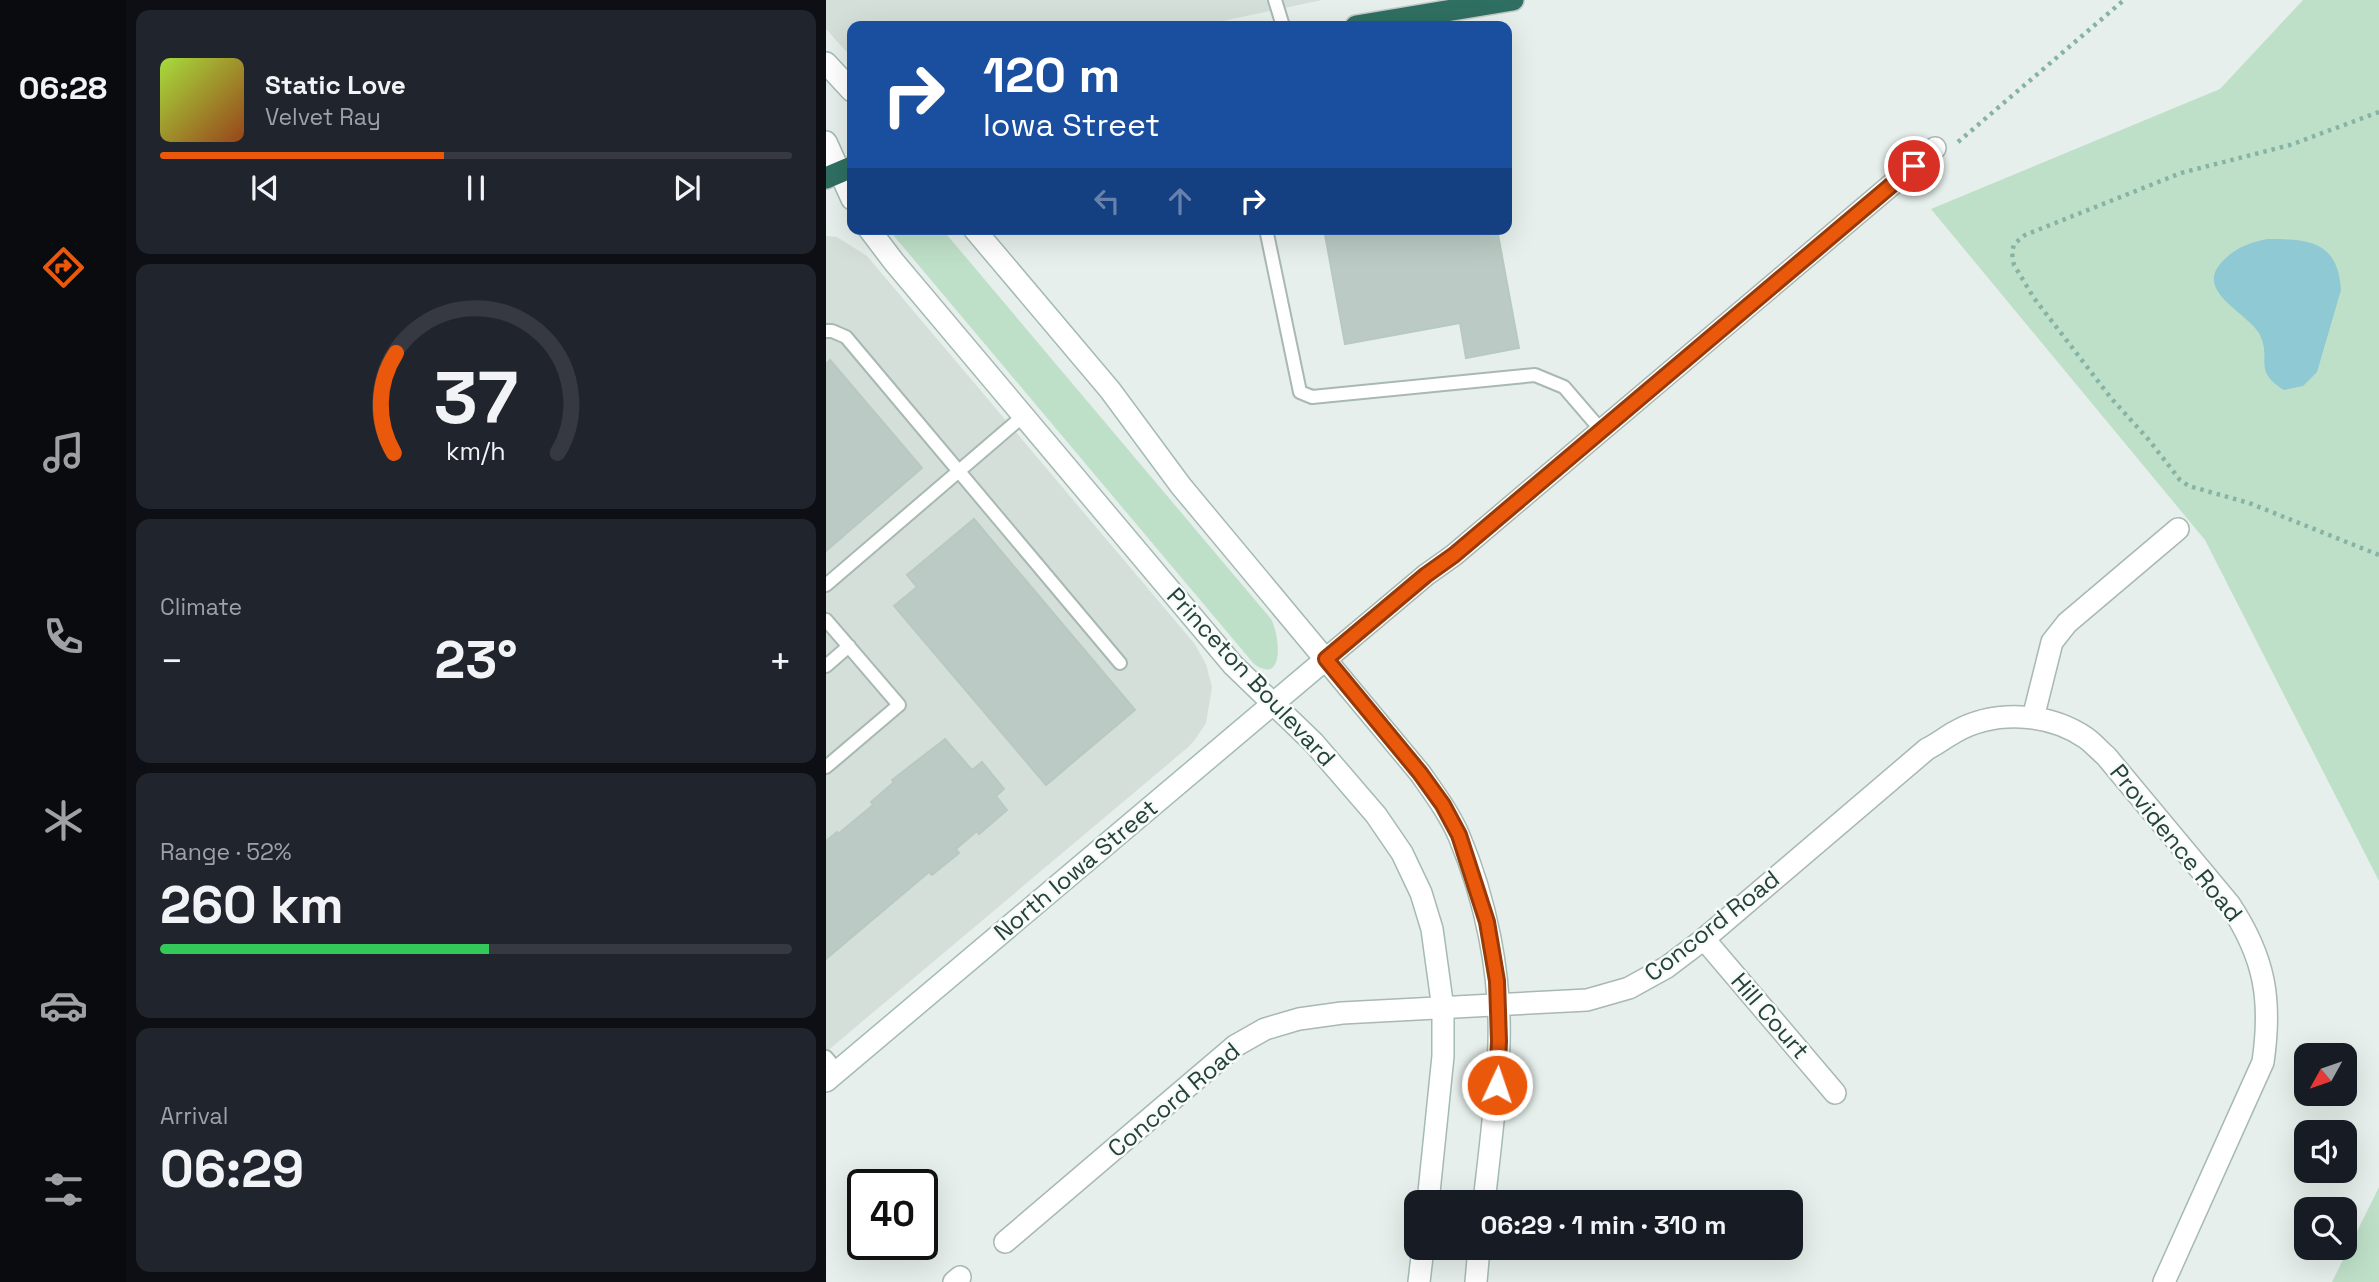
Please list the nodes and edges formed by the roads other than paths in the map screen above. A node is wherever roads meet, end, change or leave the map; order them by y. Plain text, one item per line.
1 (1275, 0) edge
2 (1513, 0) edge
3 (1281, 21) edge
4 (1386, 21) edge
5 (826, 63) edge
6 (847, 86) edge
7 (826, 142) edge
8 (1935, 148) road end
9 (839, 172) edge
10 (847, 189) edge
11 (874, 235) edge
12 (979, 235) edge
13 (1267, 235) edge
14 (826, 331) edge
15 (1023, 416) junction
16 (1601, 430) junction
17 (959, 471) junction
18 (2178, 528) dead end
19 (826, 585) edge
20 (826, 620) edge
21 (849, 646) junction
22 (1326, 659) junction
23 (1120, 663) dead end
24 (826, 666) edge
25 (1273, 704) junction
26 (2033, 718) junction
27 (826, 767) edge
28 (1704, 939) junction
29 (1498, 1005) junction
30 (1443, 1009) junction
31 (830, 1070) edge
32 (1835, 1093) dead end
33 (1429, 1190) edge
34 (1485, 1190) edge
35 (1005, 1242) dead end
36 (1422, 1260) edge
37 (1478, 1260) edge
38 (1419, 1282) edge
39 (1476, 1282) edge
40 (2164, 1282) edge

1 - 3 lane
2 - 4 highway
5 - 6 street
7 - 9 street
8 - 16 street, North Iowa Street
9 - 10 street
11 - 15 street, Princeton Boulevard
12 - 22 street
13 - 16 lane
14 - 17 lane
15 - 17 lane
15 - 25 street, Princeton Boulevard
16 - 22 street, North Iowa Street
17 - 19 lane
17 - 23 lane
18 - 26 street
20 - 21 lane
21 - 24 lane
21 - 27 lane
22 - 25 street, North Iowa Street
22 - 29 street
25 - 30 street, Princeton Boulevard
25 - 31 street, North Iowa Street
26 - 28 street, Concord Road
26 - 40 street, Providence Road
28 - 29 street, Concord Road
28 - 32 street, Hill Court
29 - 30 street, Concord Road
29 - 34 street
30 - 33 street, Princeton Boulevard
30 - 35 street, Concord Road
36 - 38 street
37 - 39 street

